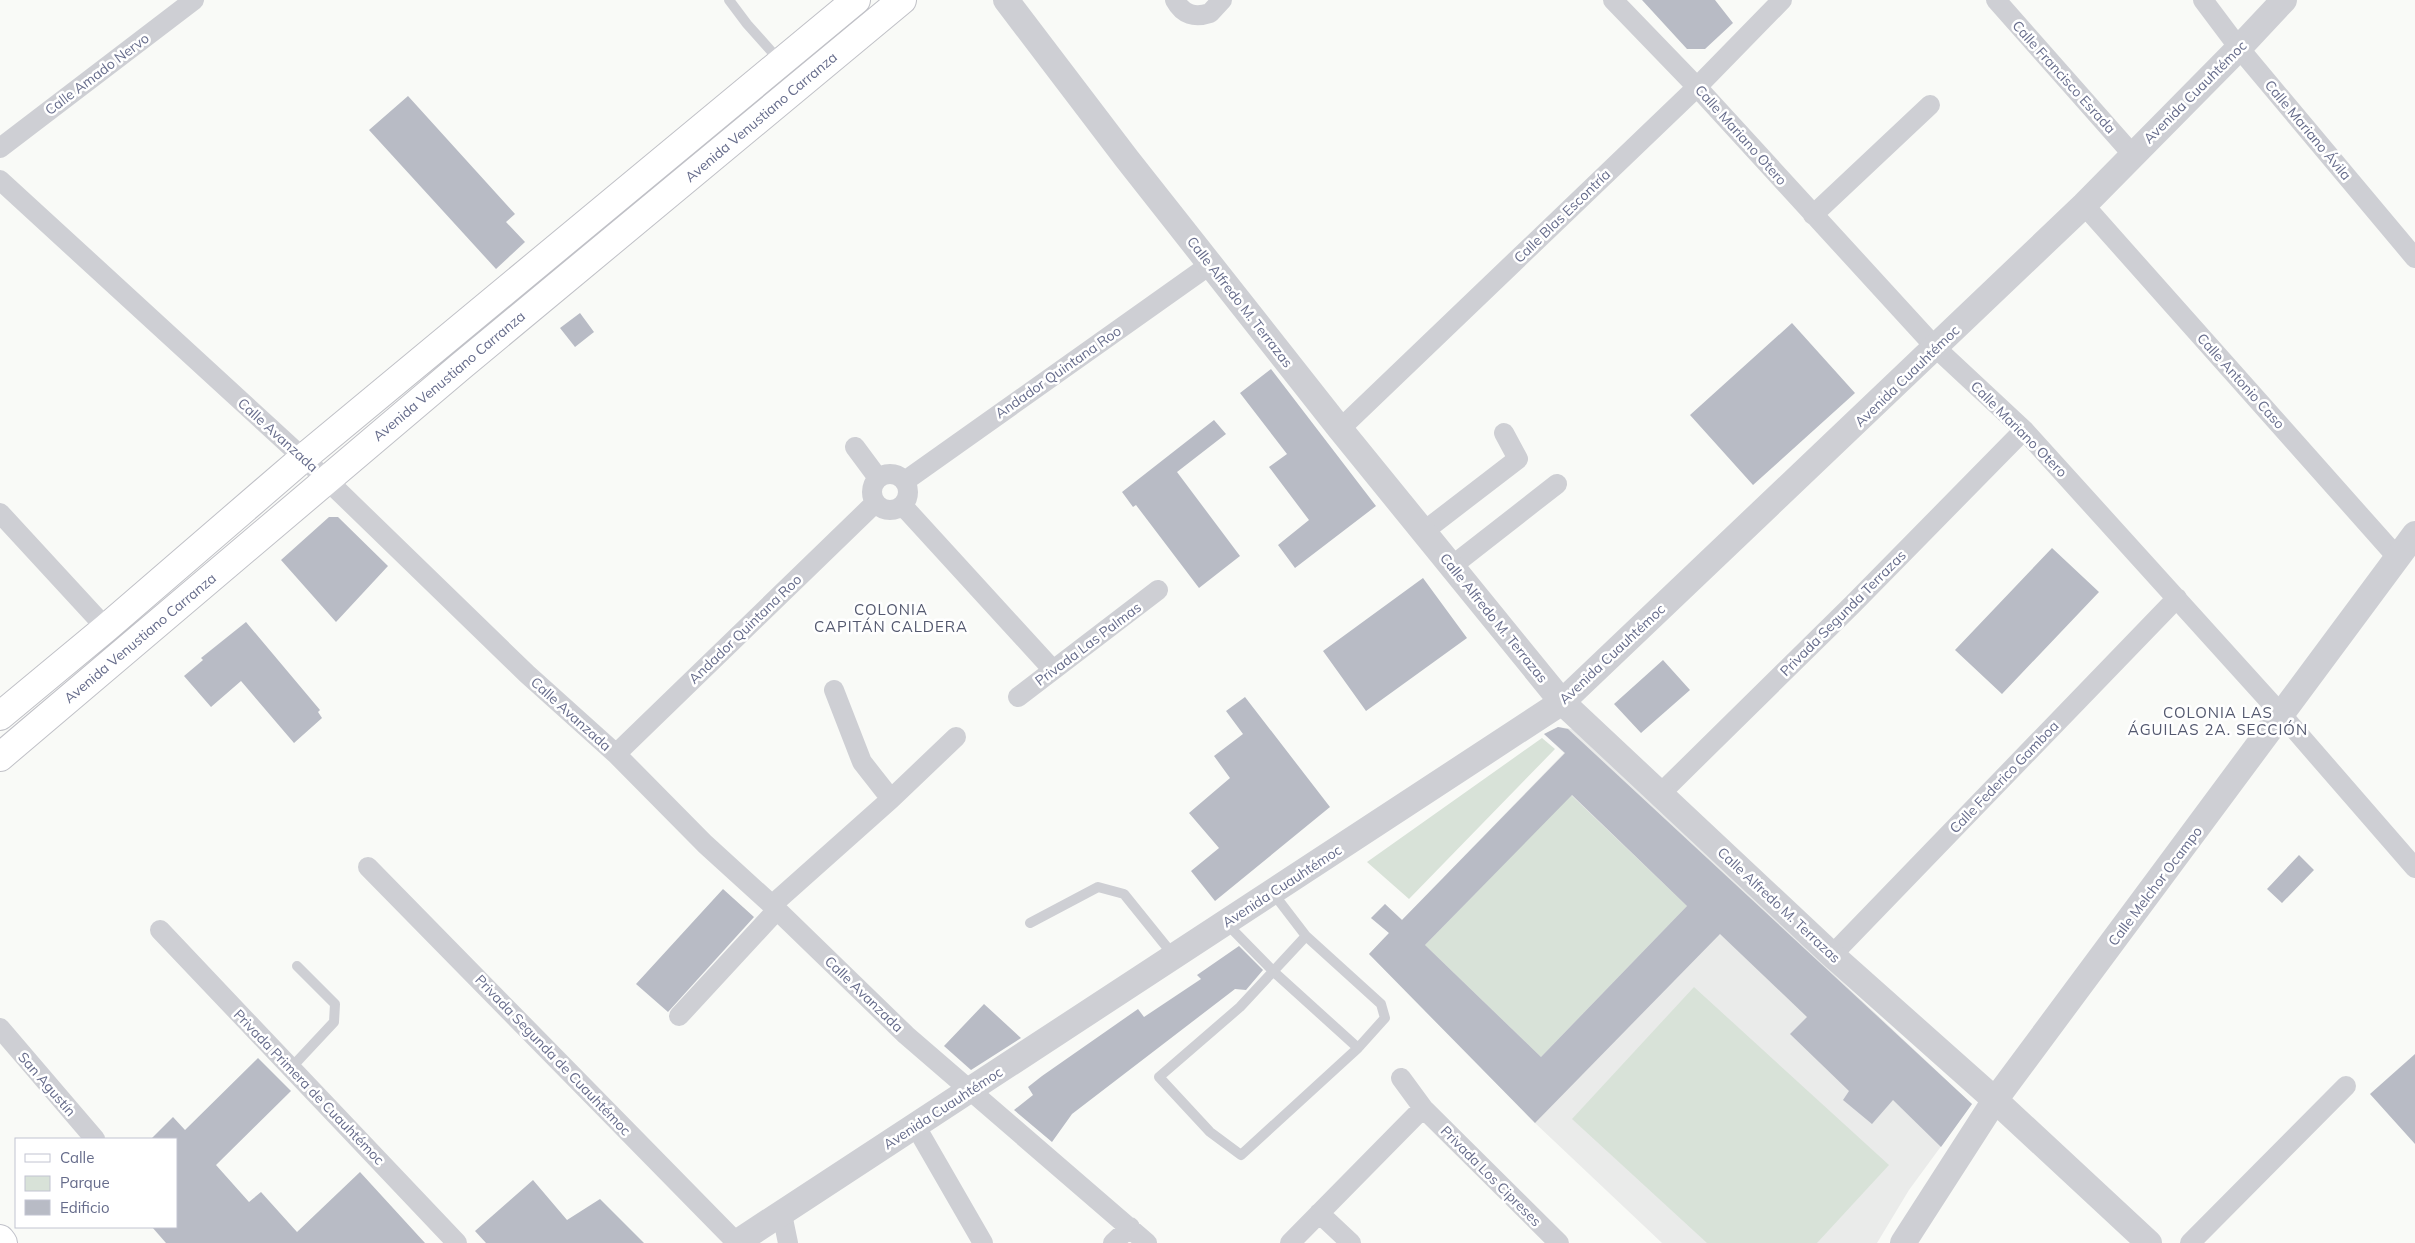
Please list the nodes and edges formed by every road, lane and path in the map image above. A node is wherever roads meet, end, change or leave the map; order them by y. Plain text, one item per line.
1 (194, 0) edge
2 (729, 0) edge
3 (856, 0) edge
4 (902, 0) edge
5 (1006, 0) edge
6 (1175, 0) edge
7 (1222, 0) edge
8 (1613, 0) edge
9 (1782, 0) edge
10 (1996, 0) edge
11 (2203, 0) edge
12 (2284, 0) edge
13 (2239, 48) junction
14 (780, 62) junction
15 (1697, 87) junction
16 (1930, 105) dead end
17 (0, 148) edge
18 (2133, 154) junction
19 (0, 180) edge
20 (2084, 206) junction
21 (1813, 215) junction
22 (2415, 258) edge
23 (1211, 264) junction
24 (1936, 348) junction
25 (1340, 429) junction
26 (2024, 430) junction
27 (1504, 434) dead end
28 (855, 448) dead end
29 (302, 459) junction
30 (878, 478) junction
31 (326, 479) junction
32 (905, 481) junction
33 (1558, 484) dead end
34 (875, 503) junction
35 (903, 506) junction
36 (0, 513) edge
37 (1423, 532) junction
38 (2415, 534) edge
39 (2397, 557) junction
40 (1452, 566) junction
41 (1158, 590) dead end
42 (2177, 598) junction
43 (106, 628) junction
44 (1053, 670) junction
45 (834, 690) dead end
46 (1018, 698) dead end
47 (1562, 702) junction
48 (1, 713) edge
49 (2282, 715) junction
50 (956, 737) dead end
51 (616, 754) junction
52 (0, 757) edge
53 (1660, 794) junction
54 (891, 799) junction
55 (368, 866) dead end
56 (2415, 868) edge
57 (1272, 892) junction
58 (774, 907) junction
59 (1030, 923) dead end
60 (1226, 923) junction
61 (160, 930) dead end
62 (1306, 936) junction
63 (1832, 955) junction
64 (1174, 956) junction
65 (297, 966) dead end
66 (1274, 972) junction
67 (679, 1016) dead end
68 (0, 1028) edge
69 (1358, 1048) junction
70 (291, 1068) junction
71 (1401, 1078) dead end
72 (2346, 1086) dead end
73 (971, 1090) junction
74 (1995, 1100) junction
75 (1424, 1108) junction
76 (915, 1125) junction
77 (94, 1138) edge
78 (1319, 1213) junction
79 (782, 1214) junction
80 (1130, 1227) junction
81 (0, 1239) edge
82 (2145, 1242) edge
83 (3, 1243) edge
84 (457, 1243) edge
85 (737, 1243) edge
86 (788, 1243) edge
87 (983, 1243) edge
88 (1113, 1243) edge
89 (1147, 1243) edge
90 (1290, 1243) edge
91 (1351, 1243) edge
92 (1560, 1243) edge
93 (1902, 1243) edge
94 (2190, 1243) edge

1 - 17 street, Calle Amado Nervo
2 - 14 lane
3 - 14 main road
4 - 31 main road, Avenida Venustiano Carranza
5 - 23 street, Calle Alfredo M. Terrazas
6 - 7 street
8 - 15 street, Calle Mariano Otero
9 - 15 street, Calle Blas Escontría
10 - 18 street, Calle Francisco Esrada
11 - 13 street, Calle Mariano Ávila
12 - 13 street, Avenida Cuauhtémoc
13 - 18 street, Avenida Cuauhtémoc
13 - 22 street, Calle Mariano Ávila
14 - 29 main road
15 - 21 street, Calle Mariano Otero
15 - 25 street, Calle Blas Escontría
16 - 21 street
18 - 20 street, Avenida Cuauhtémoc
19 - 29 street, Calle Avanzada
20 - 24 street, Avenida Cuauhtémoc
20 - 39 street, Calle Antonio Caso
21 - 24 street, Calle Mariano Otero
23 - 25 street, Calle Alfredo M. Terrazas
23 - 32 street, Andador Quintana Roo
24 - 26 street, Calle Mariano Otero
24 - 47 street, Avenida Cuauhtémoc
25 - 37 street, Calle Alfredo M. Terrazas
26 - 42 street, Calle Mariano Otero
26 - 53 street, Privada Segunda Terrazas
27 - 37 street
28 - 30 street
29 - 31 street, Calle Avanzada
29 - 43 main road
30 - 32 street
30 - 34 street
31 - 51 street, Calle Avanzada
31 - 52 main road, Avenida Venustiano Carranza
32 - 35 street
33 - 40 street
34 - 35 street
34 - 51 street, Andador Quintana Roo
35 - 44 street
36 - 43 street
37 - 40 street, Calle Alfredo M. Terrazas
38 - 39 street, Calle Melchor Ocampo
39 - 49 street, Calle Melchor Ocampo
40 - 47 street, Calle Alfredo M. Terrazas
41 - 44 street, Privada Las Palmas
42 - 49 street, Calle Mariano Otero
42 - 63 street, Calle Federico Gamboa
43 - 48 main road
44 - 46 street, Privada Las Palmas
45 - 54 street
47 - 53 street, Calle Alfredo M. Terrazas
47 - 57 street, Avenida Cuauhtémoc
49 - 56 street, Calle Mariano Otero
49 - 74 street, Calle Melchor Ocampo
50 - 54 street
51 - 58 street, Calle Avanzada
53 - 63 street, Calle Alfredo M. Terrazas
54 - 58 street
55 - 85 street, Privada Segunda de Cuauhtémoc
57 - 60 street, Avenida Cuauhtémoc
57 - 62 lane
58 - 67 street
58 - 73 street, Calle Avanzada
59 - 64 lane
60 - 64 street, Avenida Cuauhtémoc
60 - 66 lane
61 - 70 street, Privada Primera de Cuauhtémoc
62 - 66 lane
62 - 69 lane
63 - 74 street, Calle Alfredo M. Terrazas
64 - 73 street, Avenida Cuauhtémoc
65 - 70 lane
66 - 69 lane
66 - 69 lane
68 - 77 street, San Agustín
70 - 84 street, Privada Primera de Cuauhtémoc
71 - 75 street, Privada Los Cipreses
72 - 94 street
73 - 76 street, Avenida Cuauhtémoc
73 - 80 street, Calle Avanzada
74 - 82 street, Calle Alfredo M. Terrazas
74 - 93 street, Calle Melchor Ocampo
75 - 78 street
75 - 92 street, Privada Los Cipreses
76 - 79 street, Avenida Cuauhtémoc
76 - 87 street
78 - 90 street
78 - 91 street
79 - 85 street, Avenida Cuauhtémoc
79 - 86 street
80 - 88 street
80 - 89 street, Calle Avanzada
81 - 83 main road

